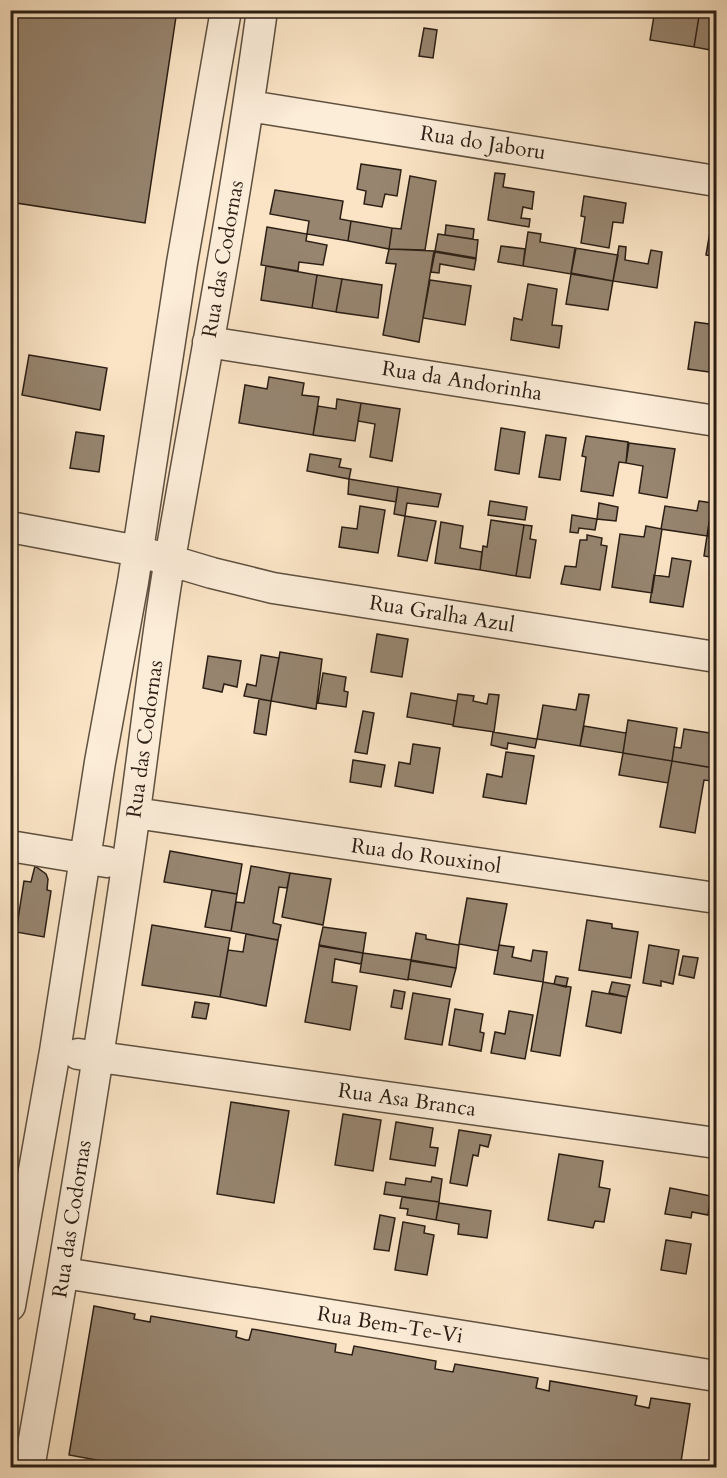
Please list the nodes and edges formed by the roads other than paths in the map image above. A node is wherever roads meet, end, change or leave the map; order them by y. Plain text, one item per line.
1 (226, 10) edge
2 (262, 10) edge
3 (249, 106) junction
4 (717, 181) edge
5 (182, 262) junction
6 (222, 269) junction
7 (208, 342) junction
8 (717, 420) edge
9 (10, 527) edge
10 (138, 551) junction
11 (170, 560) junction
12 (717, 657) edge
13 (100, 762) junction
14 (140, 766) junction
15 (135, 813) junction
16 (10, 846) edge
17 (86, 858) junction
18 (127, 865) junction
19 (717, 898) edge
20 (55, 1051) junction
21 (97, 1057) junction
22 (717, 1143) edge
23 (21, 1180) edge
24 (77, 1189) junction
25 (64, 1273) junction
26 (10, 1306) edge
27 (717, 1376) edge
28 (29, 1467) edge

1 - 5 street, Rua das Codornas
2 - 3 street, Rua das Codornas
3 - 4 street, Rua do Jaboru
3 - 6 street, Rua das Codornas
5 - 6 street
5 - 10 street, Rua das Codornas
6 - 7 street, Rua das Codornas
7 - 8 street, Rua da Andorinha
7 - 11 street, Rua das Codornas
9 - 10 street, Rua Gralha Azul
10 - 11 street, Rua Gralha Azul
10 - 13 street, Rua das Codornas
11 - 12 street, Rua Gralha Azul
11 - 14 street, Rua das Codornas
13 - 14 street
13 - 17 street, Rua das Codornas
14 - 15 street, Rua das Codornas
15 - 18 street, Rua das Codornas
15 - 19 street, Rua do Rouxinol
16 - 17 street
17 - 18 street
17 - 20 street, Rua das Codornas
18 - 21 street, Rua das Codornas
20 - 21 street, Rua Asa Branca
20 - 23 street, Rua das Codornas
21 - 22 street, Rua Asa Branca
21 - 24 street, Rua das Codornas
23 - 24 street
23 - 26 street, Rua das Codornas
24 - 25 street, Rua das Codornas
25 - 27 street, Rua Bem-Te-Vi
25 - 28 street, Rua das Codornas

